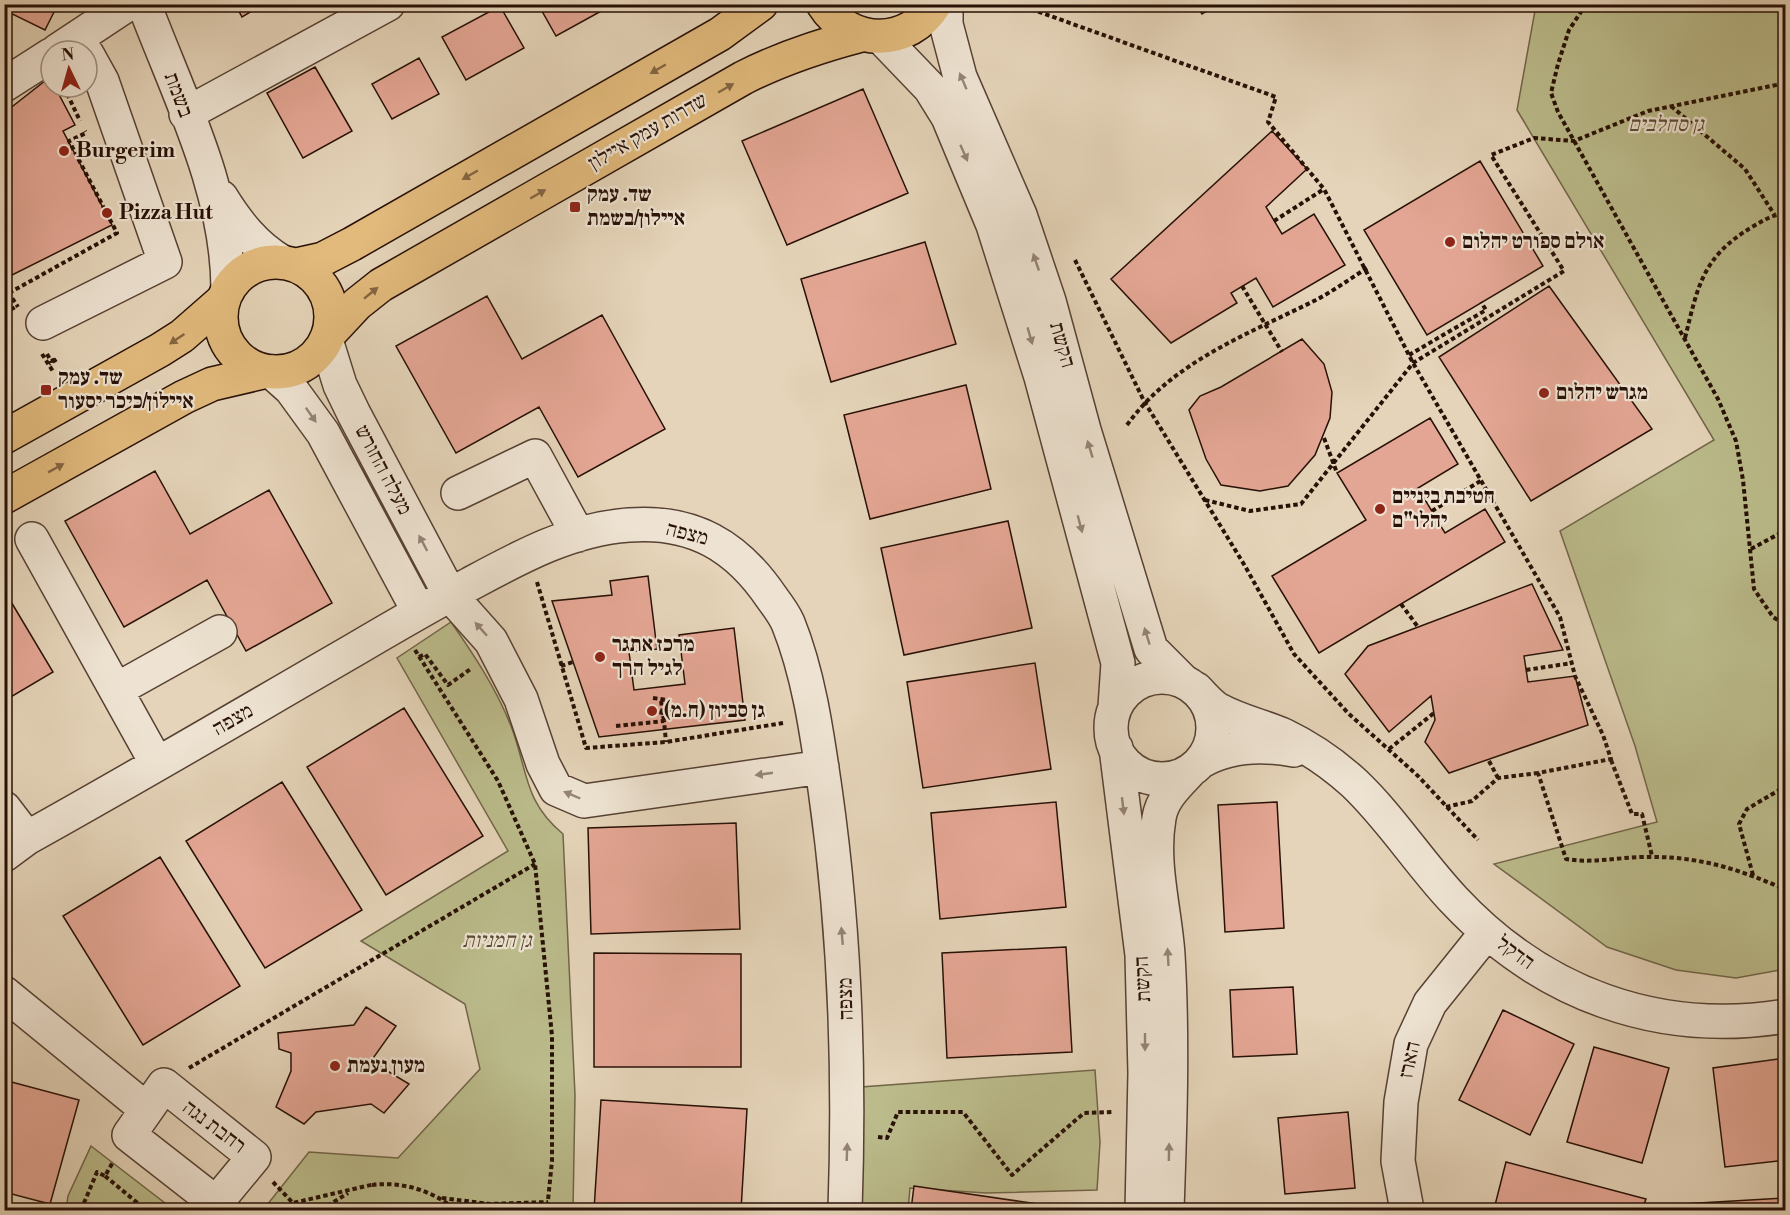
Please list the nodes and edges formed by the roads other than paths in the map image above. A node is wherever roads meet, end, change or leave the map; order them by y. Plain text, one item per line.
1 (128, 4) edge
2 (144, 4) edge
3 (388, 4) edge
4 (761, 4) edge
5 (824, 4) edge
6 (935, 4) edge
7 (946, 4) edge
8 (872, 37) junction
9 (87, 39) edge
10 (39, 63) edge
11 (99, 77) edge
12 (4, 85) edge
13 (186, 114) junction
14 (213, 185) junction
15 (289, 264) junction
16 (225, 296) junction
17 (44, 323) dead end
18 (328, 337) junction
19 (268, 372) junction
20 (4, 437) edge
21 (458, 493) dead end
22 (4, 497) edge
23 (578, 535) junction
24 (32, 539) dead end
25 (450, 595) junction
26 (409, 618) junction
27 (220, 632) dead end
28 (1189, 685) junction
29 (116, 690) junction
30 (1115, 707) junction
31 (1116, 748) junction
32 (1313, 753) junction
33 (157, 764) junction
34 (1196, 766) junction
35 (822, 767) junction
36 (4, 808) edge
37 (16, 847) edge
38 (1487, 932) junction
39 (4, 993) edge
40 (1785, 1016) edge
41 (146, 1110) road end
42 (845, 1210) edge
43 (1142, 1210) edge
44 (1167, 1210) edge
45 (1407, 1210) edge

1 - 9 street
2 - 13 street, בשמת
3 - 13 street
4 -> 15 main road
5 - 8 main road
6 - 8 main road, שדרות עמק איילון
28 -> 7 street, הקשת
18 -> 8 main road, שדרות עמק איילון
8 -> 30 street, הקשת
10 - 12 street
11 - 17 street
13 - 14 street, בשמת
14 - 15 street, בשמת
14 - 16 street, בשמת
15 - 16 main road
15 - 18 main road
16 - 19 main road
16 -> 20 main road
18 - 19 main road
25 -> 18 street, מעלה החורש
22 -> 19 main road
19 -> 26 street, מעלה החורש
21 - 23 street
23 - 25 street, מצפה
23 - 35 street, מצפה
24 - 29 street
25 - 26 street, מצפה
35 -> 25 street, מעלה החורש
26 - 33 street, מצפה
27 - 29 street
28 - 30 street
28 - 32 street, הדקל
28 - 34 street
29 - 33 street
30 - 31 street
31 - 34 street
31 -> 43 street, הקשת
32 - 34 street
32 - 38 street, הדקל
33 - 37 street, מצפה
44 -> 34 street, הקשת
42 -> 35 street, מצפה
36 - 37 street
38 - 40 street, הדקל
38 - 45 street, הארז
39 - 41 street

